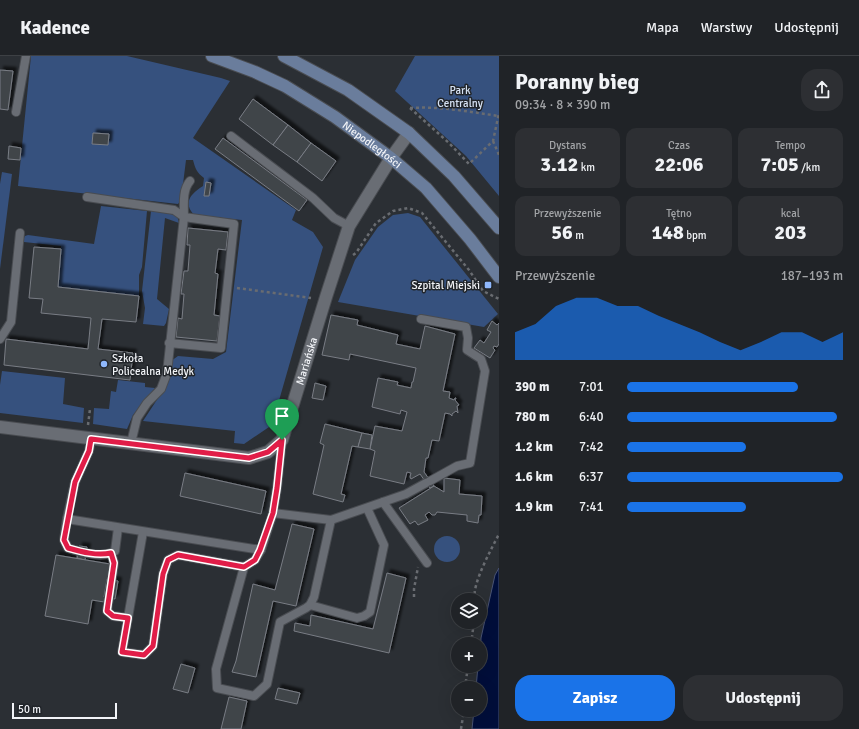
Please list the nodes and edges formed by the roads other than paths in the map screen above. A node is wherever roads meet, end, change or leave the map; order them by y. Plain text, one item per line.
1 (26, 56) edge
2 (212, 56) edge
3 (284, 56) edge
4 (16, 112) dead end
5 (409, 133) junction
6 (231, 136) dead end
7 (391, 158) junction
8 (190, 181) dead end
9 (87, 197) dead end
10 (184, 217) junction
11 (349, 226) junction
12 (499, 228) edge
13 (20, 232) dead end
14 (499, 277) edge
15 (421, 318) dead end
16 (0, 339) edge
17 (169, 344) junction
18 (0, 427) edge
19 (89, 433) junction
20 (282, 440) junction
21 (131, 443) junction
22 (383, 502) junction
23 (367, 508) junction
24 (273, 513) junction
25 (67, 519) junction
26 (332, 520) junction
27 (118, 528) junction
28 (143, 532) junction
29 (260, 550) junction
30 (111, 553) junction
31 (427, 563) dead end
32 (244, 567) junction
33 (310, 605) junction
34 (128, 618) junction

1 - 4 lane
2 - 7 street, Niepodległości
3 - 5 street
5 - 7 street, Mariańska
5 - 12 street
6 - 11 lane
7 - 11 street, Mariańska
7 - 14 street, Niepodległości
8 - 10 lane
9 - 10 lane
10 - 17 lane
10 - 17 lane
11 - 20 street, Mariańska
13 - 16 lane
15 - 22 lane
17 - 21 lane
18 - 19 street
19 - 21 street
19 - 25 lane
20 - 21 street
20 - 24 lane
22 - 23 lane
22 - 31 lane
23 - 26 lane
23 - 33 lane
24 - 26 lane
24 - 29 lane
25 - 27 lane
25 - 30 lane
26 - 33 lane
27 - 28 lane
27 - 30 lane
28 - 29 lane
28 - 34 lane
29 - 32 lane
30 - 34 lane
32 - 33 lane
32 - 34 lane

